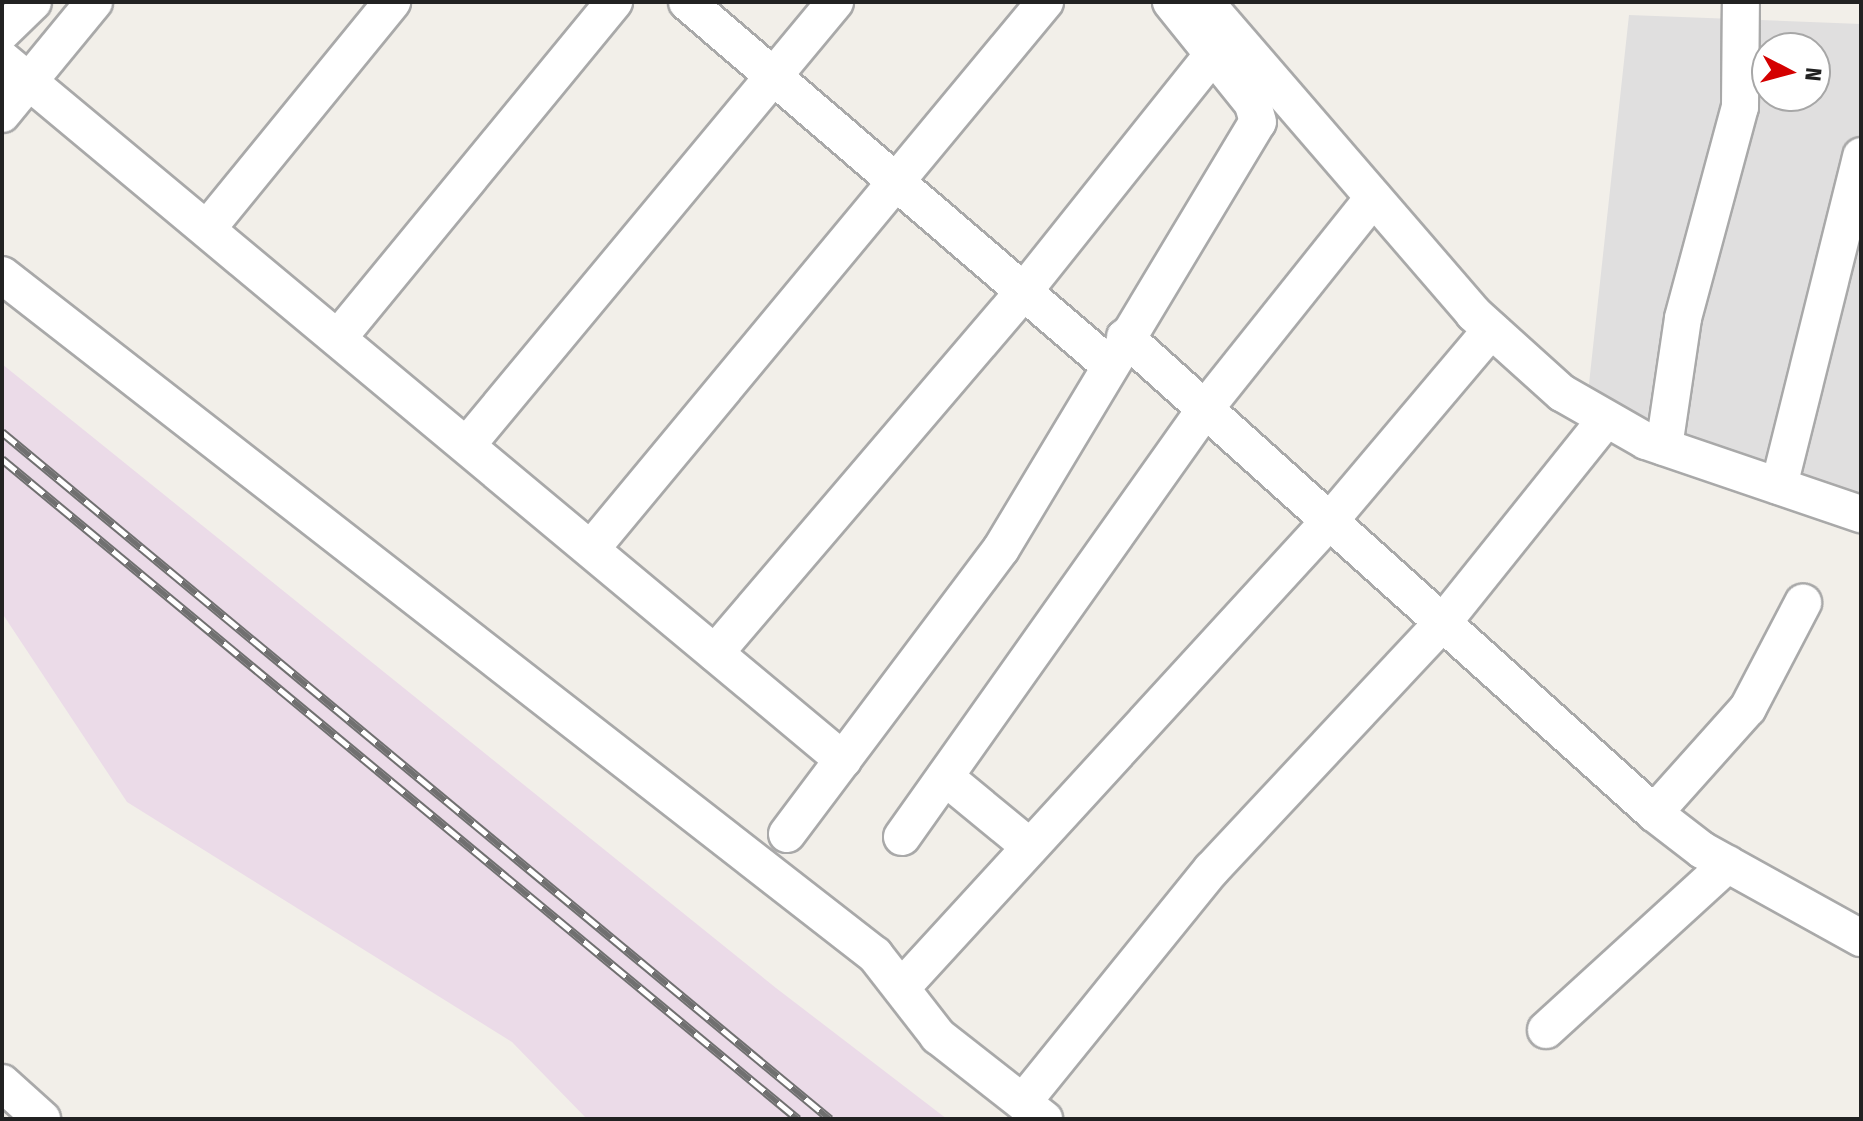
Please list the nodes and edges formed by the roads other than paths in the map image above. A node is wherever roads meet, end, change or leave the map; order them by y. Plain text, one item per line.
1 (33, 2) edge
2 (94, 2) edge
3 (392, 2) edge
4 (614, 2) edge
5 (687, 2) edge
6 (835, 2) edge
7 (1045, 2) edge
8 (1171, 2) edge
9 (1205, 2) edge
10 (1741, 2) edge
11 (2, 32) edge
12 (1213, 54) junction
13 (16, 70) edge
14 (775, 77) junction
15 (2, 114) edge
16 (1861, 156) edge
17 (896, 182) junction
18 (1373, 198) junction
19 (207, 229) junction
20 (2, 275) edge
21 (1024, 291) junction
22 (1491, 330) junction
23 (338, 338) junction
24 (1117, 351) junction
25 (1208, 405) junction
26 (1605, 420) junction
27 (467, 445) junction
28 (1664, 447) junction
29 (1779, 486) junction
30 (1861, 514) edge
31 (1333, 517) junction
32 (591, 549) junction
33 (1803, 603) dead end
34 (1445, 620) junction
35 (715, 653) junction
36 (843, 760) junction
37 (945, 777) junction
38 (1654, 813) junction
39 (787, 834) dead end
40 (902, 837) dead end
41 (1030, 847) junction
42 (1728, 864) junction
43 (1861, 938) edge
44 (904, 985) junction
45 (1546, 1030) dead end
46 (2, 1083) edge
47 (1034, 1111) edge
48 (42, 1119) edge

1 - 11 street
2 - 13 street
3 - 19 street
4 - 23 street
5 - 14 street
6 - 14 street
7 - 17 street
8 - 12 street
9 - 18 street
10 - 28 street
12 - 21 street
12 - 24 street
13 - 15 street
13 - 19 street
14 - 17 street
14 - 27 street
16 - 29 street
17 - 21 street
17 - 32 street
18 - 22 street
18 - 25 street
19 - 23 street
20 - 44 street
21 - 24 street
21 - 35 street
22 - 26 street
22 - 31 street
23 - 27 street
24 - 25 street
24 - 36 street
25 - 31 street
25 - 37 street
26 - 28 street
26 - 34 street
27 - 32 street
28 - 29 street
29 - 30 street
31 - 34 street
31 - 41 street
32 - 35 street
33 - 38 street
34 - 38 street
34 - 47 street
35 - 36 street
36 - 39 street
37 - 40 street
37 - 41 street
38 - 42 street
41 - 44 street
42 - 43 street
42 - 45 street
44 - 47 street
46 - 48 street

